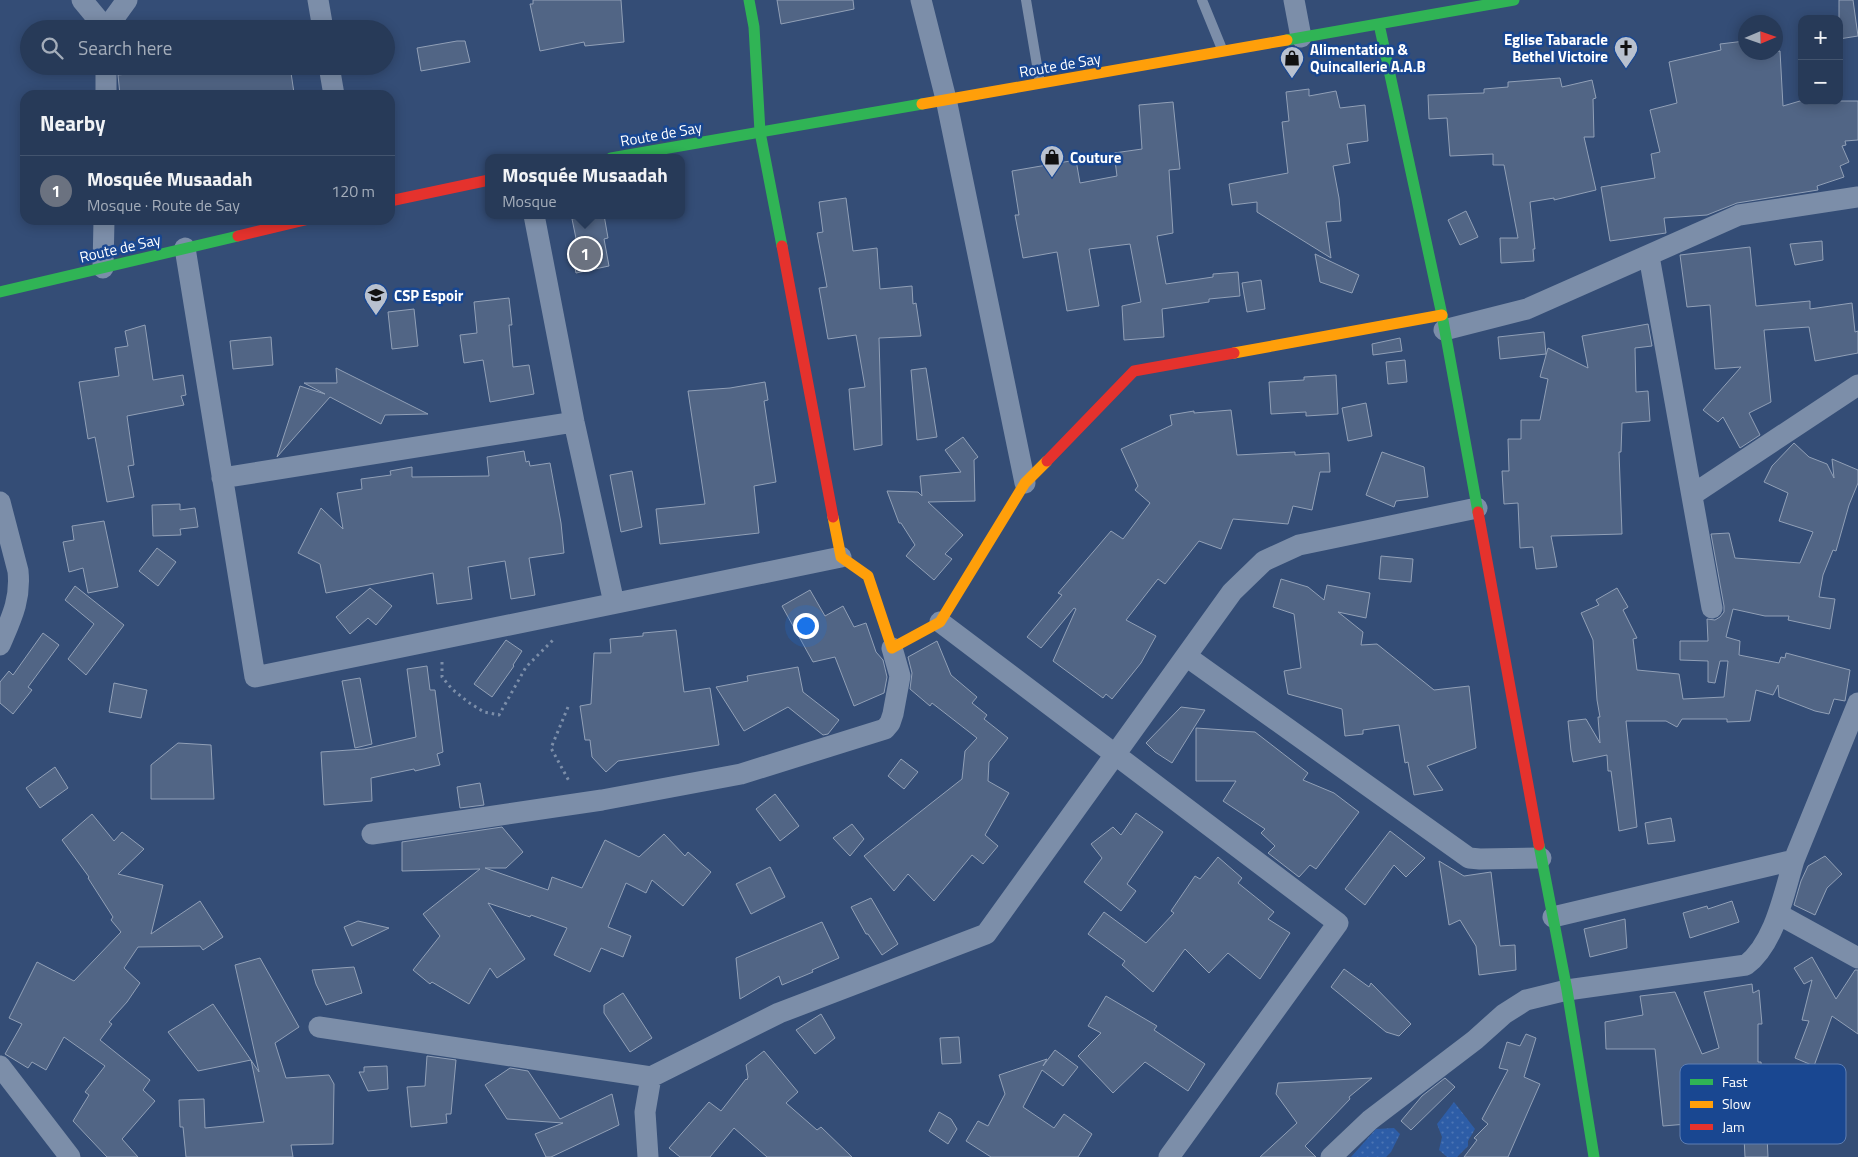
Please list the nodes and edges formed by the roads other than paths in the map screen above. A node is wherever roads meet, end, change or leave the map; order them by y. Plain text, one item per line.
1 (82, 0) edge
2 (127, 0) edge
3 (318, 0) edge
4 (749, 0) edge
5 (921, 0) edge
6 (1026, 0) edge
7 (1202, 0) edge
8 (1294, 0) edge
9 (1514, 0) edge
10 (99, 20) edge
11 (113, 20) edge
12 (321, 20) edge
13 (1379, 24) junction
14 (1301, 37) junction
15 (1222, 50) junction
16 (106, 75) edge
17 (331, 75) edge
18 (1040, 84) junction
19 (106, 90) edge
20 (333, 90) edge
21 (946, 99) junction
22 (760, 132) junction
23 (634, 154) edge
24 (485, 181) edge
25 (1858, 198) edge
26 (395, 200) edge
27 (535, 219) edge
28 (104, 225) edge
29 (284, 225) edge
30 (185, 248) junction
31 (1649, 256) junction
32 (103, 268) junction
33 (0, 292) edge
34 (1443, 323) junction
35 (1858, 386) edge
36 (574, 422) junction
37 (222, 478) junction
38 (1025, 483) junction
39 (1692, 496) junction
40 (0, 502) edge
41 (1477, 508) junction
42 (3, 525) edge
43 (841, 557) junction
44 (614, 603) junction
45 (1712, 608) dead end
46 (940, 622) junction
47 (0, 645) edge
48 (892, 648) junction
49 (1186, 656) junction
50 (1858, 703) edge
51 (1115, 754) junction
52 (372, 834) dead end
53 (1541, 858) junction
54 (1794, 860) junction
55 (1778, 914) junction
56 (1553, 917) junction
57 (1858, 958) edge
58 (1567, 990) junction
59 (319, 1027) dead end
60 (0, 1066) edge
61 (651, 1077) junction
62 (1178, 1153) edge
63 (70, 1157) edge
64 (648, 1157) edge
65 (1331, 1157) edge
66 (1594, 1157) edge

1 - 10 street
2 - 11 street
3 - 12 street
4 - 22 street
5 - 21 street
6 - 18 lane
7 - 15 lane
8 - 14 street
9 - 13 street, Route de Say
13 - 14 street, Route de Say
13 - 34 street
14 - 15 street, Route de Say
15 - 18 street, Route de Say
16 - 19 street
17 - 20 street
18 - 21 street, Route de Say
21 - 22 street, Route de Say
21 - 38 street
22 - 23 street, Route de Say
22 - 43 street
24 - 26 street
25 - 31 street
27 - 36 street
28 - 32 street
29 - 30 street, Route de Say
30 - 32 street, Route de Say
30 - 37 street
31 - 34 street
31 - 39 street
32 - 33 street, Route de Say
34 - 38 street
34 - 41 street
35 - 39 street
36 - 37 street
36 - 44 street
37 - 44 street
38 - 46 street
39 - 45 street
40 - 42 street
41 - 49 street
41 - 53 street
42 - 47 street
43 - 44 street
43 - 48 street
46 - 48 street
46 - 51 street
48 - 52 street
49 - 51 street
49 - 53 street
50 - 54 street
51 - 61 street
51 - 62 street
53 - 56 street
54 - 55 street
54 - 56 street
55 - 57 street
55 - 58 street
56 - 58 street
58 - 65 street
58 - 66 street
59 - 61 street
60 - 63 street
61 - 64 street

